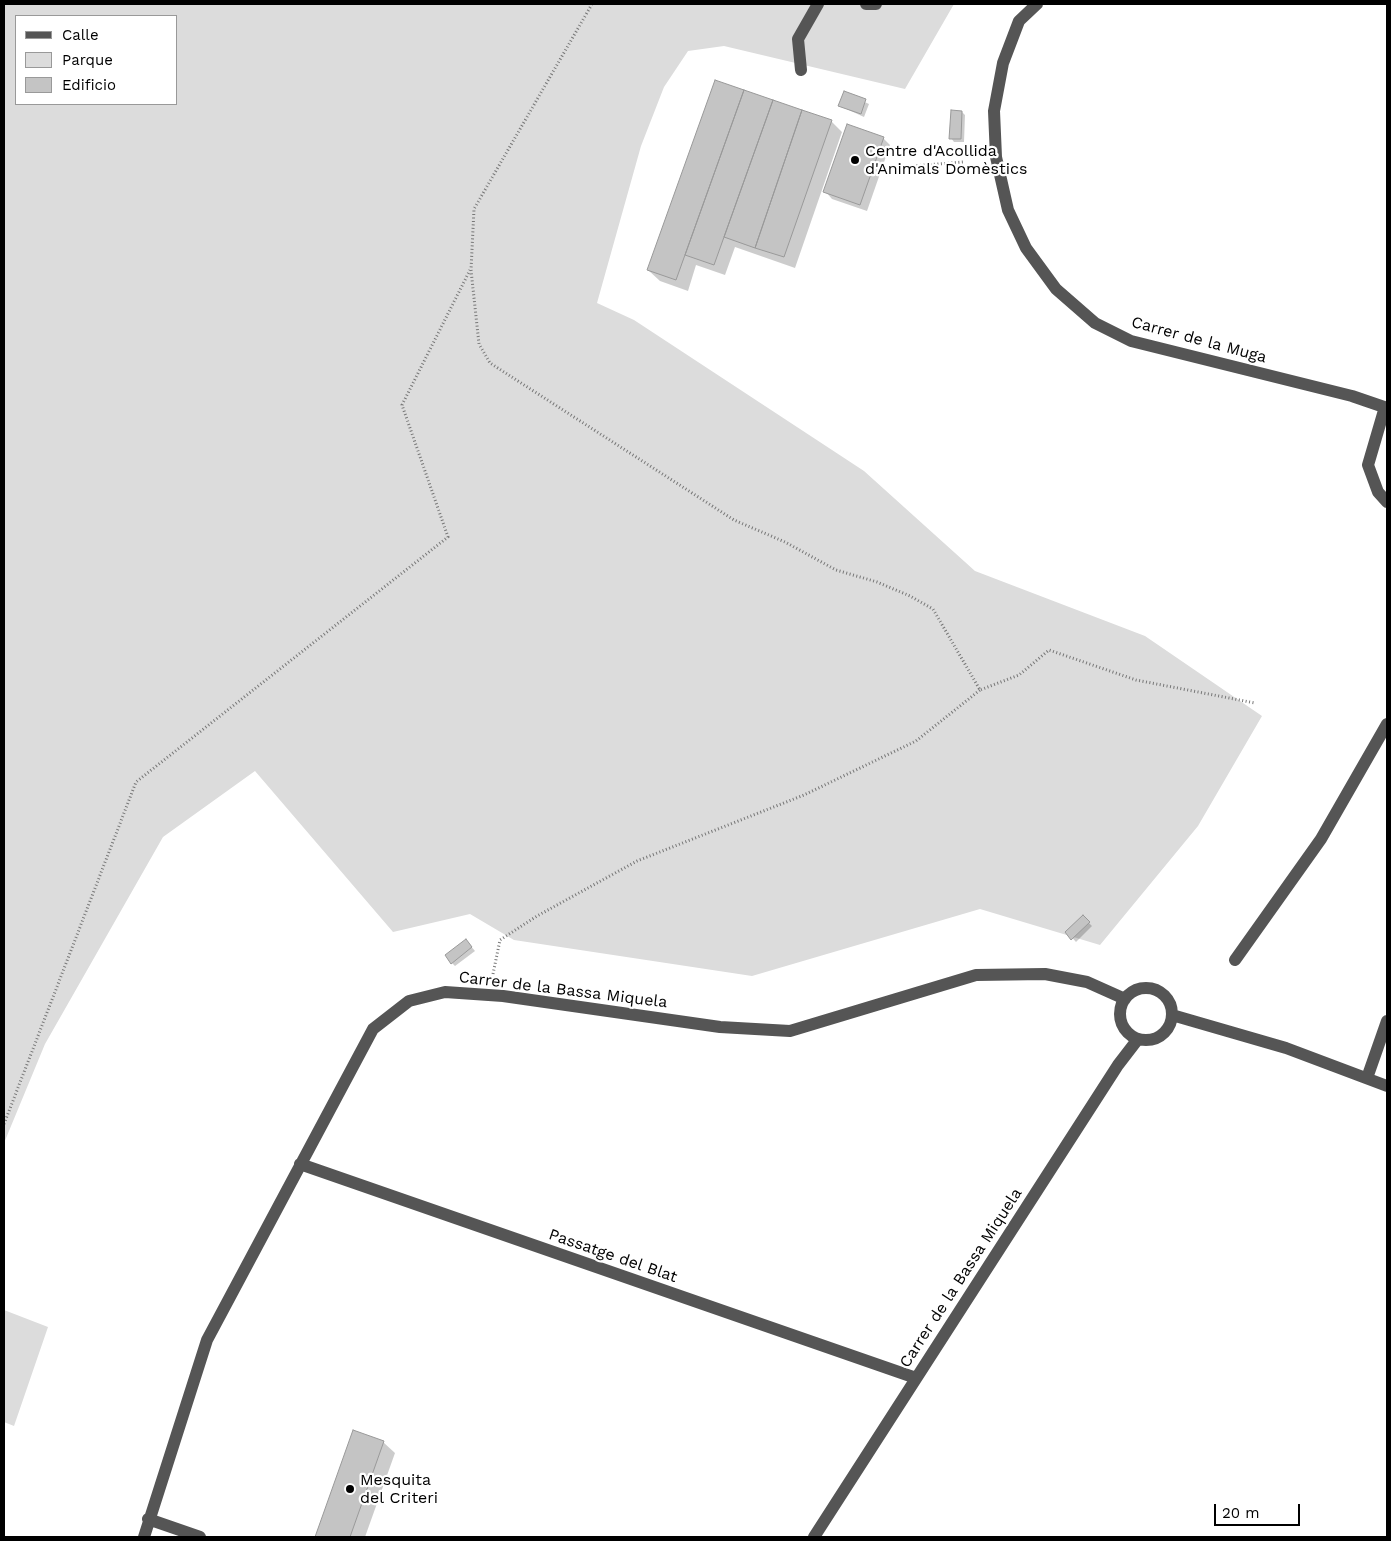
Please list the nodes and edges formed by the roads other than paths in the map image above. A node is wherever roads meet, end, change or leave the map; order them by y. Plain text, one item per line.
1 (818, 4) edge
2 (866, 4) edge
3 (876, 4) edge
4 (1037, 4) edge
5 (801, 70) dead end
6 (1386, 407) edge
7 (1387, 502) edge
8 (1387, 724) edge
9 (1235, 960) dead end
10 (1125, 999) junction
11 (1172, 1015) junction
12 (1387, 1020) edge
13 (1138, 1039) junction
14 (1367, 1078) junction
15 (1387, 1086) edge
16 (300, 1164) junction
17 (916, 1378) junction
18 (148, 1519) junction
19 (144, 1537) edge
20 (200, 1537) edge
21 (814, 1537) edge

1 - 5 street
2 - 3 street
4 - 6 street, Carrer de la Muga
6 - 7 street
8 - 9 street
10 - 11 street
10 - 13 street
10 - 16 street, Carrer de la Bassa Miquela
11 - 13 street
11 - 14 street
12 - 14 street
13 - 17 street, Carrer de la Bassa Miquela
14 - 15 street
16 - 17 street, Passatge del Blat
16 - 18 street, Carrer de la Bassa Miquela
17 - 21 street, Carrer de la Bassa Miquela
18 - 19 street, Carrer de la Bassa Miquela
18 - 20 street

